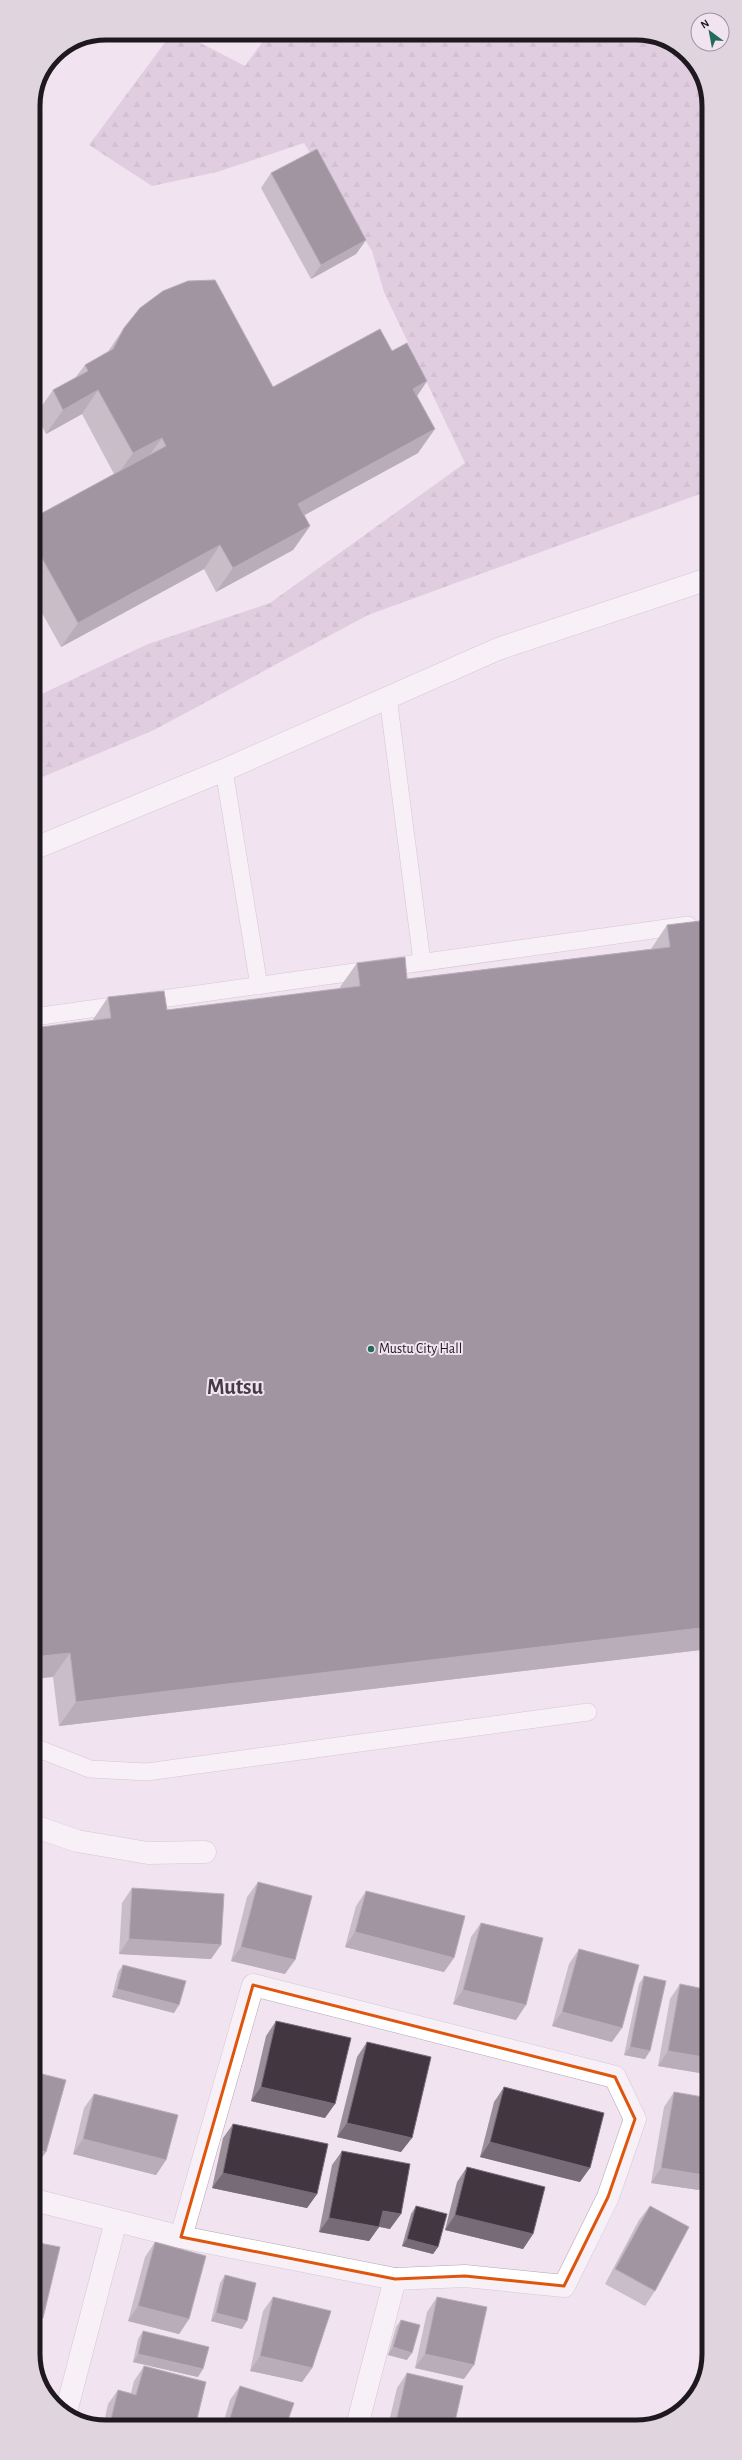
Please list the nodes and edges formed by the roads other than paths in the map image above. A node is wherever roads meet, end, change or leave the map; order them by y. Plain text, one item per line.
1 (702, 581) edge
2 (388, 697) junction
3 (224, 770) junction
4 (40, 847) edge
5 (700, 923) edge
6 (422, 962) junction
7 (258, 986) junction
8 (40, 1016) edge
9 (588, 1712) dead end
10 (40, 1749) edge
11 (40, 1828) edge
12 (205, 1852) dead end
13 (40, 2202) edge
14 (116, 2222) junction
15 (181, 2236) junction
16 (395, 2279) junction
17 (67, 2407) edge
18 (359, 2420) edge

1 - 2 street
2 - 3 street
2 - 6 lane
3 - 4 street
3 - 7 lane
5 - 6 lane
6 - 7 lane
7 - 8 lane
9 - 10 lane
11 - 12 street
13 - 14 street
14 - 15 street
14 - 17 street
15 - 16 street
15 - 16 street
16 - 18 street

